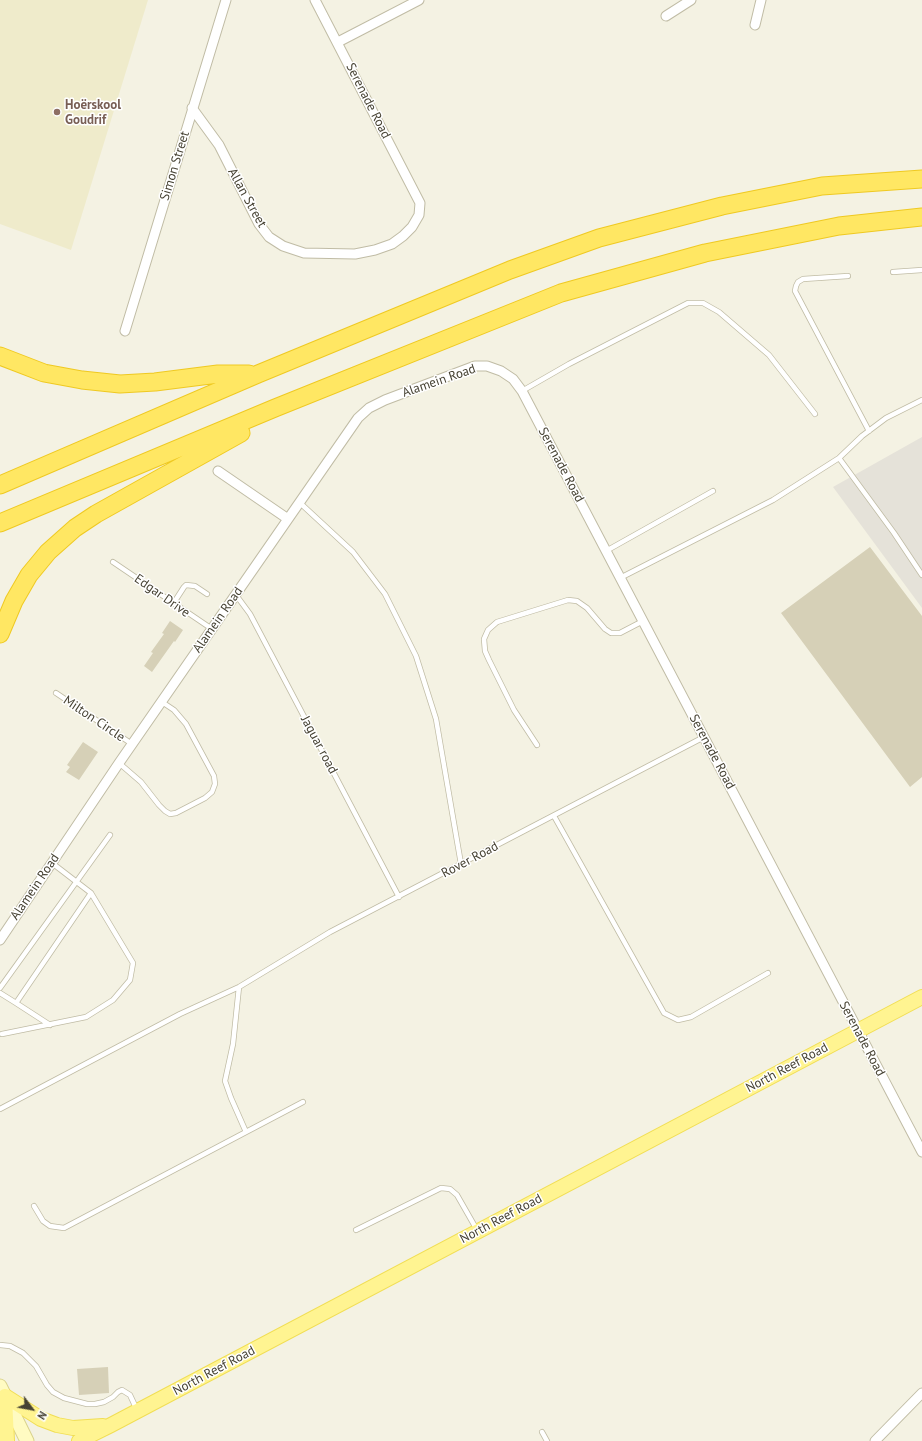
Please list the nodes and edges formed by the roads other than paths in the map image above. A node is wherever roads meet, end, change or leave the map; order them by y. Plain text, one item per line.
1 (226, 0) edge
2 (316, 0) edge
3 (419, 0) edge
4 (691, 0) edge
5 (761, 0) edge
6 (666, 16) dead end
7 (755, 25) dead end
8 (338, 42) junction
9 (192, 108) junction
10 (922, 179) edge
11 (420, 203) joint
12 (922, 217) edge
13 (922, 270) edge
14 (893, 272) dead end
15 (848, 276) dead end
16 (125, 331) dead end
17 (0, 356) edge
18 (487, 366) joint
19 (258, 374) junction
20 (522, 391) junction
21 (922, 400) edge
22 (275, 408) junction
23 (815, 414) dead end
24 (869, 431) junction
25 (839, 458) junction
26 (218, 471) dead end
27 (0, 485) edge
28 (714, 491) dead end
29 (299, 502) junction
30 (288, 519) junction
31 (0, 523) edge
32 (606, 551) junction
33 (113, 562) dead end
34 (922, 576) edge
35 (620, 578) junction
36 (207, 594) dead end
37 (236, 596) junction
38 (173, 604) junction
39 (643, 621) junction
40 (212, 629) junction
41 (0, 634) edge
42 (56, 693) dead end
43 (162, 702) junction
44 (704, 737) junction
45 (132, 744) junction
46 (537, 745) dead end
47 (120, 763) junction
48 (554, 816) junction
49 (110, 834) dead end
50 (52, 863) junction
51 (461, 864) junction
52 (76, 880) junction
53 (91, 893) junction
54 (399, 897) junction
55 (0, 940) edge
56 (768, 973) dead end
57 (239, 987) junction
58 (0, 988) edge
59 (0, 993) edge
60 (922, 997) edge
61 (16, 1003) junction
62 (50, 1025) junction
63 (857, 1031) junction
64 (2, 1034) dead end
65 (303, 1102) dead end
66 (0, 1109) edge
67 (246, 1132) junction
68 (922, 1152) edge
69 (34, 1206) dead end
70 (356, 1230) dead end
71 (478, 1231) junction
72 (0, 1345) edge
73 (3, 1391) edge
74 (922, 1393) edge
75 (138, 1411) junction
76 (111, 1425) junction
77 (542, 1432) dead end
78 (7, 1441) edge
79 (27, 1441) edge
80 (79, 1441) edge
81 (547, 1441) edge
82 (875, 1441) edge

1 - 9 street, Simon Street
2 - 8 street, Serenade Road
3 - 8 street
4 - 6 street
5 - 7 street
8 - 11 street, Serenade Road
9 - 11 street, Allan Street
9 - 16 street, Simon Street
10 - 19 highway
12 - 22 highway
13 - 14 lane
15 - 24 lane
17 - 19 highway
18 - 20 street, Serenade Road
18 - 29 street, Alamein Road
19 - 27 highway
20 - 23 lane
20 - 32 street, Serenade Road
21 - 24 lane
22 - 31 highway
22 - 41 highway
24 - 25 lane
25 - 34 lane
25 - 35 lane
26 - 30 street
28 - 32 lane
29 - 30 street, Alamein Road
29 - 51 lane
30 - 37 street, Alamein Road
32 - 35 street, Serenade Road
33 - 38 lane, Edgar Drive
35 - 39 street, Serenade Road
36 - 38 lane
37 - 40 street, Alamein Road
37 - 54 lane, Jaguar road
38 - 40 lane, Edgar Drive
39 - 44 street, Serenade Road
39 - 46 lane
40 - 43 street, Alamein Road
42 - 45 lane, Milton Circle
43 - 45 street, Alamein Road
43 - 47 lane
44 - 48 lane, Rover Road
44 - 63 street, Serenade Road
45 - 47 street, Alamein Road
47 - 50 street, Alamein Road
48 - 51 lane, Rover Road
48 - 56 lane
49 - 52 lane
50 - 52 lane
50 - 55 street, Alamein Road
51 - 54 lane, Rover Road
52 - 53 lane
52 - 58 lane
53 - 61 lane
53 - 62 lane
54 - 57 lane, Rover Road
57 - 66 lane, Rover Road
57 - 67 lane
59 - 61 lane
60 - 63 main road, North Reef Road
61 - 62 lane
62 - 64 lane
63 - 68 street, Serenade Road
63 - 71 main road, North Reef Road
65 - 67 lane
67 - 69 lane
70 - 71 lane
71 - 75 main road, North Reef Road
72 - 75 lane
73 - 76 main road
73 - 78 main road
73 - 79 main road
74 - 82 street
75 - 76 main road, North Reef Road
76 - 80 main road, North Reef Road
77 - 81 lane

